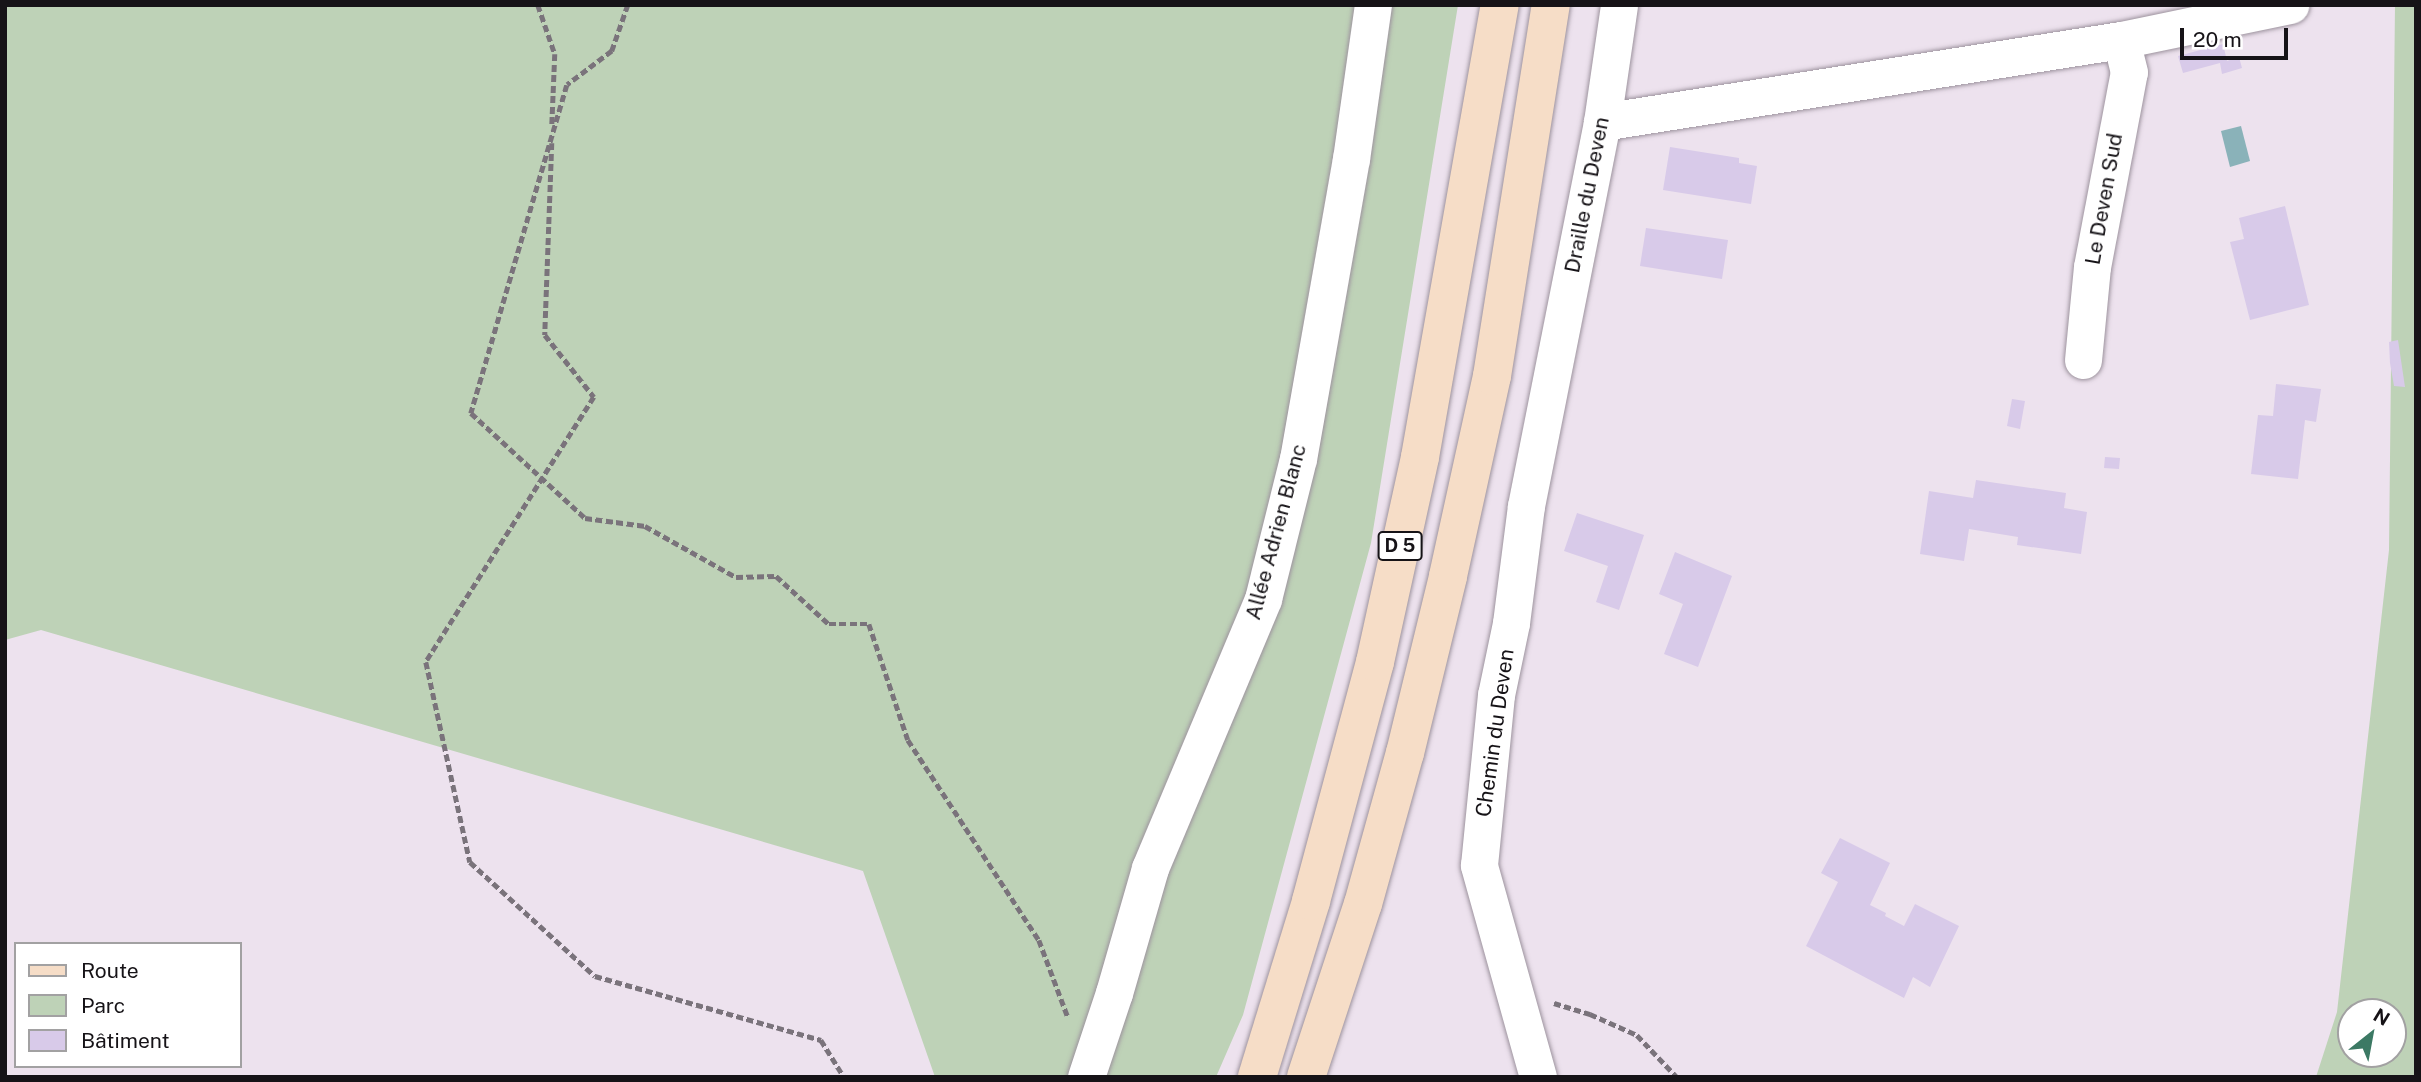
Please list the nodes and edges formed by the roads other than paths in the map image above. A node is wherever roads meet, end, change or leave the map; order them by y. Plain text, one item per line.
1 (1373, 5) edge
2 (1500, 5) edge
3 (1550, 5) edge
4 (1619, 5) edge
5 (2290, 5) edge
6 (2121, 40) junction
7 (1602, 122) junction
8 (2083, 360) dead end
9 (1551, 384) joint
10 (1089, 1066) edge
11 (1257, 1077) edge
12 (1306, 1077) edge
13 (1538, 1077) edge

1 - 10 street, Allée Adrien Blanc
2 - 11 main road, D 5
3 - 12 main road, D 5
4 - 7 street, Draille du Deven
5 - 6 street
6 - 7 street
6 - 8 street, Le Deven Sud
7 - 9 street, Draille du Deven
9 - 13 street, Chemin du Deven

